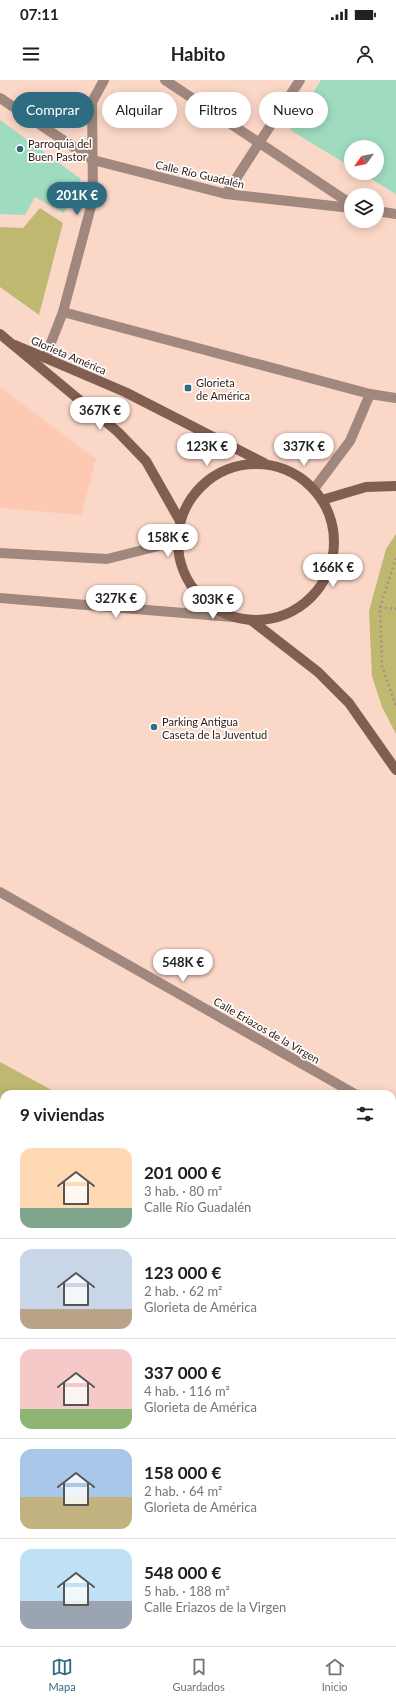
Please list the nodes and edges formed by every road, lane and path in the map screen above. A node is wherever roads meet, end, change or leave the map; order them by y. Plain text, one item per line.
1 (104, 80) edge
2 (166, 80) edge
3 (300, 80) edge
4 (0, 98) edge
5 (259, 144) junction
6 (93, 160) junction
7 (226, 194) junction
8 (344, 199) edge
9 (344, 207) edge
10 (384, 212) edge
11 (396, 214) edge
12 (63, 312) junction
13 (0, 334) edge
14 (15, 345) junction
15 (45, 358) junction
16 (370, 394) junction
17 (396, 398) edge
18 (267, 464) junction
19 (396, 486) edge
20 (314, 489) junction
21 (322, 500) junction
22 (180, 521) junction
23 (178, 541) junction
24 (0, 553) edge
25 (396, 558) edge
26 (0, 598) edge
27 (380, 607) junction
28 (396, 609) edge
29 (233, 617) junction
30 (251, 620) junction
31 (396, 706) edge
32 (396, 770) edge
33 (0, 892) edge
34 (348, 1090) edge

1 - 6 street
2 - 5 street
3 - 5 street
4 - 6 street, Calle Río Guadalén
5 - 7 street
5 - 8 street
6 - 7 street, Calle Río Guadalén
6 - 12 street
7 - 9 street, Calle Río Guadalén
10 - 11 street
12 - 15 street
12 - 16 street
13 - 14 main road
14 - 15 main road, Glorieta América
14 - 22 main road, Glorieta América
15 - 18 main road, Glorieta América
16 - 17 street
16 - 20 street
18 - 20 main road
18 - 22 main road
19 - 21 main road
20 - 21 main road
21 - 30 main road
22 - 23 main road
23 - 24 street
23 - 29 main road
25 - 27 path
26 - 29 street
27 - 28 path
27 - 31 path
29 - 30 main road
30 - 32 main road
33 - 34 street, Calle Eriazos de la Virgen

